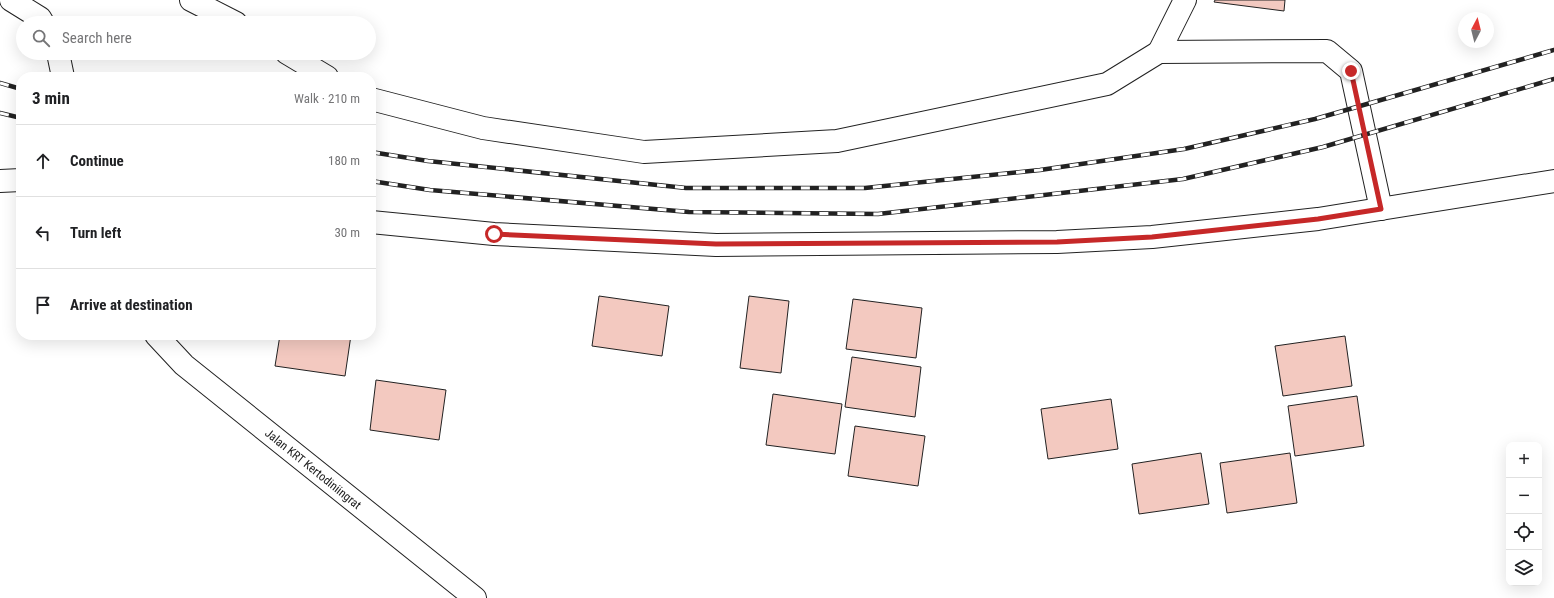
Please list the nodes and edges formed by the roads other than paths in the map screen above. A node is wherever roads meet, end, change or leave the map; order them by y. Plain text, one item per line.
1 (11, 0) edge
2 (191, 0) edge
3 (1185, 0) edge
4 (37, 16) edge
5 (222, 16) edge
6 (1159, 52) junction
7 (59, 60) edge
8 (298, 60) edge
9 (62, 72) edge
10 (318, 72) edge
11 (376, 100) edge
12 (16, 180) edge
13 (0, 181) edge
14 (1554, 181) edge
15 (1381, 209) junction
16 (376, 222) edge
17 (161, 340) edge
18 (475, 598) edge

1 - 4 street
2 - 5 street
3 - 6 street
6 - 11 street
6 - 15 street
7 - 9 street
8 - 10 street
12 - 13 street
14 - 15 street
15 - 16 street
17 - 18 street, Jalan KRT Kertodiniingrat

